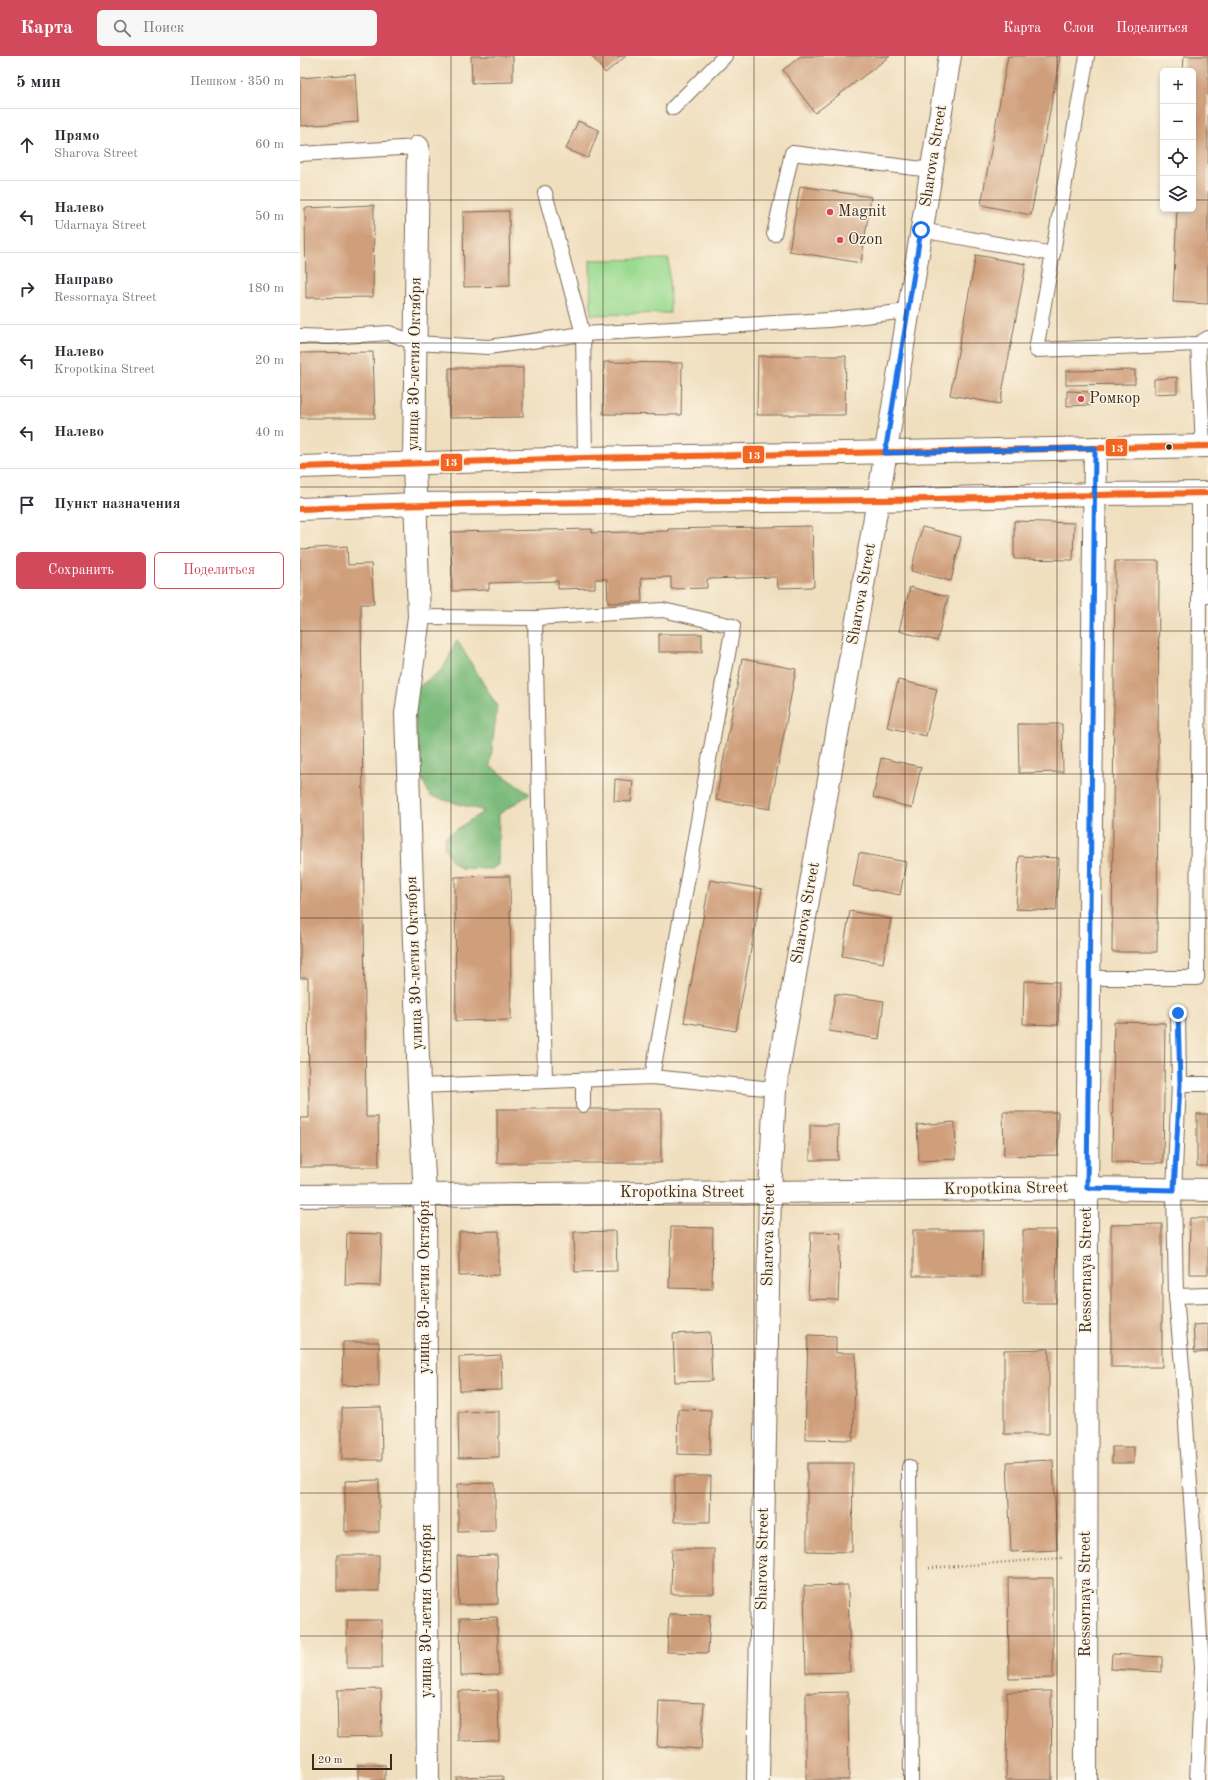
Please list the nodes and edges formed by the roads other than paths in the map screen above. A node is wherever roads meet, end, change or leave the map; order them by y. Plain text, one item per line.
1 (725, 56) edge
2 (950, 56) edge
3 (1087, 56) edge
4 (673, 108) dead end
5 (418, 147) joint
6 (300, 154) edge
7 (931, 170) junction
8 (545, 193) dead end
9 (921, 230) junction
10 (774, 234) dead end
11 (1053, 254) junction
12 (908, 311) junction
13 (584, 334) junction
14 (300, 336) edge
15 (1203, 341) edge
16 (415, 343) junction
17 (1205, 446) edge
18 (1095, 448) junction
19 (885, 453) junction
20 (585, 458) junction
21 (414, 462) junction
22 (300, 467) edge
23 (1095, 494) junction
24 (1203, 494) edge
25 (878, 500) junction
26 (416, 504) junction
27 (300, 509) edge
28 (1204, 596) edge
29 (419, 617) junction
30 (536, 618) junction
31 (1090, 978) junction
32 (1178, 1013) dead end
33 (652, 1077) junction
34 (583, 1080) junction
35 (545, 1081) junction
36 (1180, 1084) junction
37 (1208, 1084) edge
38 (419, 1086) junction
39 (775, 1089) junction
40 (583, 1105) dead end
41 (1087, 1188) junction
42 (1174, 1190) junction
43 (1208, 1190) edge
44 (770, 1192) junction
45 (425, 1195) junction
46 (300, 1196) edge
47 (1208, 1295) edge
48 (1176, 1296) junction
49 (908, 1467) dead end
50 (428, 1780) edge
51 (758, 1780) edge
52 (911, 1780) edge
53 (1086, 1780) edge
54 (1197, 1780) edge

1 - 4 lane
2 - 7 street, Sharova Street
3 - 11 lane
5 - 6 lane
5 - 16 street, улица 30-летия Октября
7 - 9 street, Sharova Street
7 - 10 lane
8 - 13 lane
9 - 11 lane
9 - 12 street, Sharova Street
11 - 15 lane
12 - 13 lane
12 - 19 street, Sharova Street
13 - 16 lane
13 - 20 lane
14 - 16 lane
15 - 17 lane
16 - 21 street, улица 30-летия Октября
17 - 18 street
18 - 19 street
18 - 23 street, Ressornaya Street
19 - 20 street
19 - 25 street, Sharova Street
20 - 21 street
21 - 22 street
21 - 26 street, улица 30-летия Октября
23 - 24 street
23 - 25 street
23 - 31 street, Ressornaya Street
24 - 28 lane
25 - 26 street
25 - 39 street, Sharova Street
26 - 27 street
26 - 29 street, улица 30-летия Октября
28 - 31 lane
29 - 30 lane
29 - 38 street, улица 30-летия Октября
30 - 33 lane
30 - 35 lane
31 - 41 street, Ressornaya Street
32 - 36 lane
33 - 34 lane
33 - 39 lane
34 - 35 lane
34 - 40 lane
35 - 38 lane
36 - 37 lane
36 - 42 lane
38 - 45 street, улица 30-летия Октября
39 - 44 street, Sharova Street
41 - 42 street, Kropotkina Street
41 - 44 street, Kropotkina Street
41 - 53 street, Ressornaya Street
42 - 43 street, Kropotkina Street
42 - 48 lane
44 - 45 street, Kropotkina Street
44 - 51 street, Sharova Street
45 - 46 street, Kropotkina Street
45 - 50 street, улица 30-летия Октября
47 - 48 lane
48 - 54 lane
49 - 52 lane

